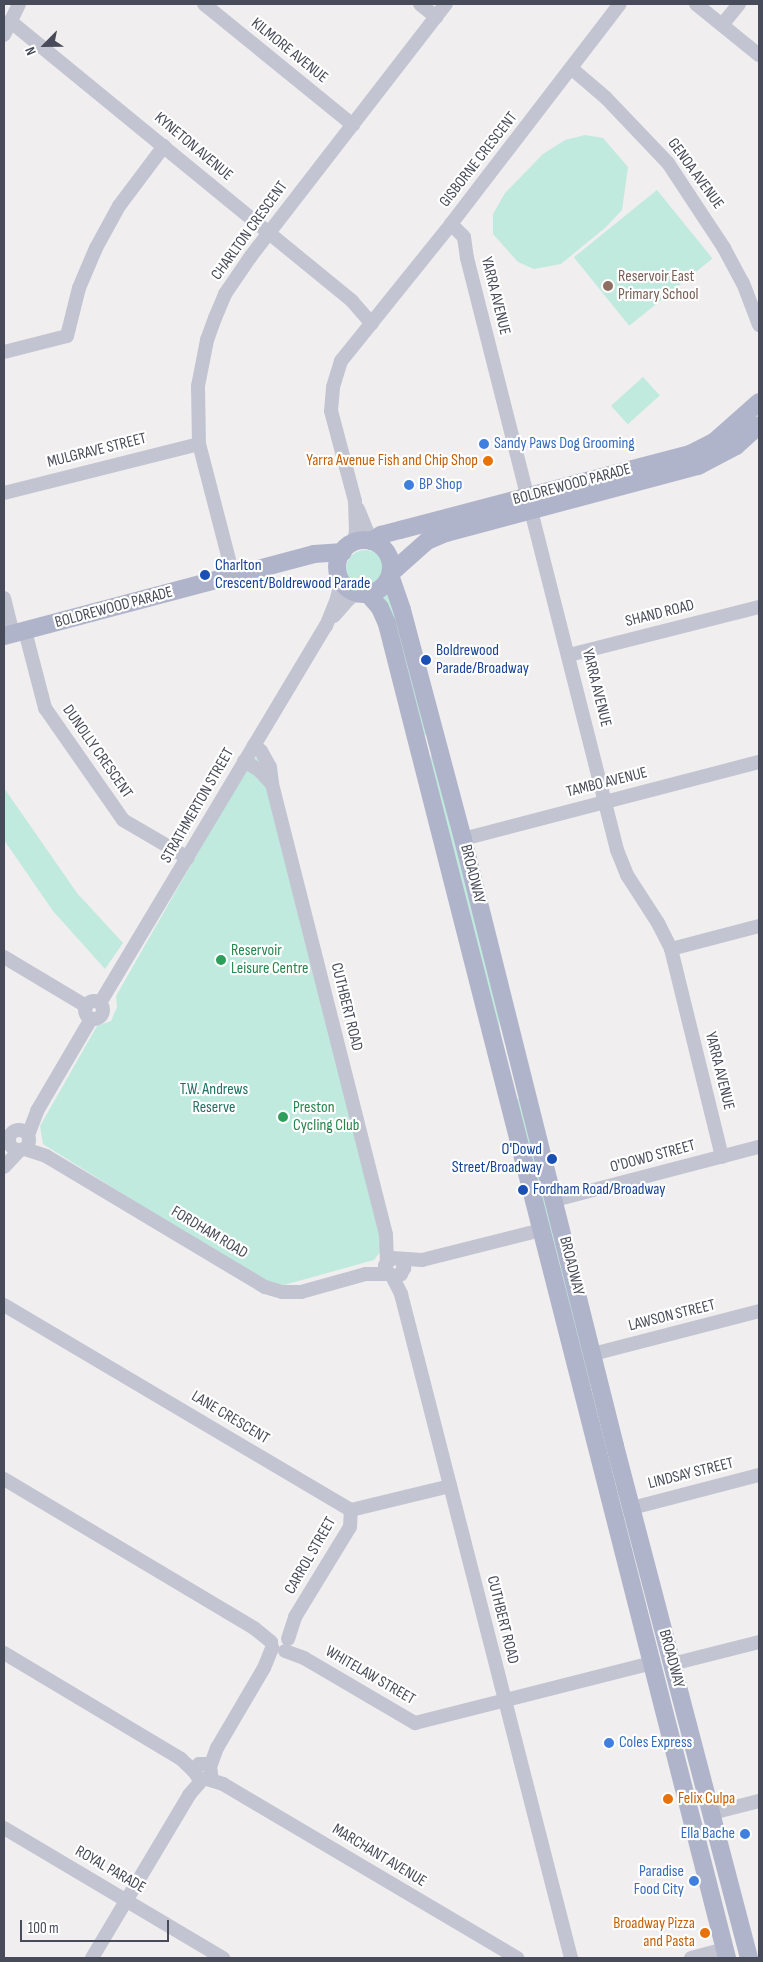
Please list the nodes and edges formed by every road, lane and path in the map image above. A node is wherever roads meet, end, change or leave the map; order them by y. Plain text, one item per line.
1 (19, 4) edge
2 (204, 4) edge
3 (420, 4) edge
4 (446, 4) edge
5 (620, 4) edge
6 (696, 4) edge
7 (739, 4) edge
8 (436, 17) junction
9 (10, 21) junction
10 (722, 25) junction
11 (4, 34) edge
12 (759, 55) edge
13 (571, 68) junction
14 (353, 125) junction
15 (164, 146) junction
16 (448, 227) junction
17 (268, 233) junction
18 (375, 321) junction
19 (759, 325) edge
20 (4, 352) edge
21 (759, 402) edge
22 (759, 425) edge
23 (198, 444) junction
24 (4, 493) edge
25 (530, 503) junction
26 (447, 526) junction
27 (360, 544) junction
28 (390, 574) junction
29 (340, 577) junction
30 (230, 578) junction
31 (362, 594) junction
32 (4, 598) edge
33 (759, 607) edge
34 (326, 626) junction
35 (14, 634) edge
36 (569, 655) junction
37 (434, 736) junction
38 (254, 745) junction
39 (420, 751) junction
40 (244, 761) junction
41 (759, 762) edge
42 (272, 784) junction
43 (606, 801) junction
44 (464, 839) junction
45 (188, 858) junction
46 (759, 926) edge
47 (671, 949) junction
48 (4, 956) edge
49 (100, 1003) junction
50 (86, 1006) junction
51 (91, 1020) junction
52 (524, 1085) junction
53 (509, 1096) junction
54 (16, 1138) edge
55 (759, 1147) edge
56 (722, 1157) junction
57 (4, 1166) edge
58 (555, 1200) junction
59 (541, 1230) junction
60 (394, 1267) junction
61 (4, 1305) edge
62 (759, 1311) edge
63 (593, 1354) junction
64 (615, 1446) junction
65 (599, 1456) junction
66 (759, 1475) edge
67 (4, 1479) edge
68 (450, 1486) junction
69 (632, 1508) junction
70 (351, 1510) junction
71 (759, 1642) edge
72 (280, 1643) junction
73 (4, 1653) edge
74 (652, 1663) junction
75 (672, 1664) junction
76 (505, 1701) junction
77 (691, 1735) junction
78 (671, 1740) junction
79 (203, 1772) junction
80 (759, 1801) edge
81 (712, 1813) junction
82 (4, 1828) edge
83 (125, 1900) junction
84 (726, 1954) edge
85 (749, 1954) edge
86 (759, 1956) edge
87 (570, 1957) edge
88 (92, 1958) edge
89 (223, 1958) edge
90 (517, 1958) edge
91 (691, 1958) edge

1 - 9 street
2 - 14 street, KILMORE AVENUE
3 - 8 street
4 - 8 street, CHARLTON CRESCENT
5 - 13 street, GISBORNE CRESCENT
6 - 10 street
7 - 10 street
8 - 14 street, CHARLTON CRESCENT
9 - 11 street
9 - 15 street, KYNETON AVENUE
10 - 12 street
13 - 16 street, GISBORNE CRESCENT
13 - 19 street, GENOA AVENUE
14 - 17 street, CHARLTON CRESCENT
15 - 17 street, KYNETON AVENUE
15 - 20 street
16 - 18 street, GISBORNE CRESCENT
16 - 25 street, YARRA AVENUE
17 - 18 street, KYNETON AVENUE
17 - 23 street, CHARLTON CRESCENT
18 - 27 street, GISBORNE CRESCENT
21 - 25 main road, BOLDREWOOD PARADE
22 - 25 main road, BOLDREWOOD PARADE
23 - 24 street, MULGRAVE STREET
23 - 30 street, CHARLTON CRESCENT
25 - 26 main road, BOLDREWOOD PARADE
25 - 36 street, YARRA AVENUE
26 - 27 main road, BOLDREWOOD PARADE
26 - 28 main road, BOLDREWOOD PARADE
27 - 28 main road
27 - 29 main road
27 - 30 main road, BOLDREWOOD PARADE
28 - 31 main road
28 - 37 main road, BROADWAY
29 - 30 main road, BOLDREWOOD PARADE
29 - 31 main road
29 - 34 street, STRATHMERTON STREET
30 - 35 main road, BOLDREWOOD PARADE
31 - 34 street, STRATHMERTON STREET
31 - 39 main road, BROADWAY
32 - 35 street, DUNOLLY CRESCENT
33 - 36 street, SHAND ROAD
34 - 38 street, STRATHMERTON STREET
35 - 45 street, DUNOLLY CRESCENT
36 - 43 street, YARRA AVENUE
37 - 39 main road
37 - 44 main road, BROADWAY
38 - 40 street, STRATHMERTON STREET
38 - 42 street, CUTHBERT ROAD
39 - 53 main road, BROADWAY
40 - 42 street
40 - 45 street, STRATHMERTON STREET
41 - 43 street, TAMBO AVENUE
42 - 60 street, CUTHBERT ROAD
43 - 44 street, TAMBO AVENUE
43 - 47 street, YARRA AVENUE
44 - 52 main road, BROADWAY
45 - 49 street, STRATHMERTON STREET
46 - 47 street
47 - 56 street, YARRA AVENUE
48 - 50 street
49 - 50 street
49 - 51 street
50 - 51 street
51 - 54 street
52 - 53 main road
52 - 58 main road, BROADWAY
53 - 59 main road, BROADWAY
54 - 57 street
54 - 60 street, FORDHAM ROAD
55 - 56 street, O'DOWD STREET
56 - 58 street, O'DOWD STREET
58 - 63 main road, BROADWAY
59 - 60 street, FORDHAM ROAD
59 - 65 main road, BROADWAY
60 - 68 street, CUTHBERT ROAD
61 - 70 street, LANE CRESCENT
62 - 63 street, LAWSON STREET
63 - 64 main road, BROADWAY
64 - 65 main road
64 - 69 main road, BROADWAY
65 - 74 main road, BROADWAY
66 - 69 street, LINDSAY STREET
67 - 72 street, WHITELAW STREET
68 - 70 street
68 - 76 street, CUTHBERT ROAD
69 - 75 main road, BROADWAY
70 - 72 street, CARROL STREET
71 - 75 street
72 - 76 street, WHITELAW STREET
72 - 79 street, CARROL STREET
73 - 79 street, MARCHANT AVENUE
74 - 76 street, WHITELAW STREET
74 - 78 main road, BROADWAY
75 - 77 main road, BROADWAY
76 - 87 street, CUTHBERT ROAD
77 - 78 main road
77 - 81 main road, BROADWAY
78 - 84 main road, BROADWAY
79 - 83 street, CARROL STREET
79 - 90 street, MARCHANT AVENUE
80 - 81 street
81 - 85 main road, BROADWAY
82 - 83 street, ROYAL PARADE
83 - 88 street, CARROL STREET
83 - 89 street, ROYAL PARADE
84 - 85 main road
84 - 91 street
85 - 86 street

